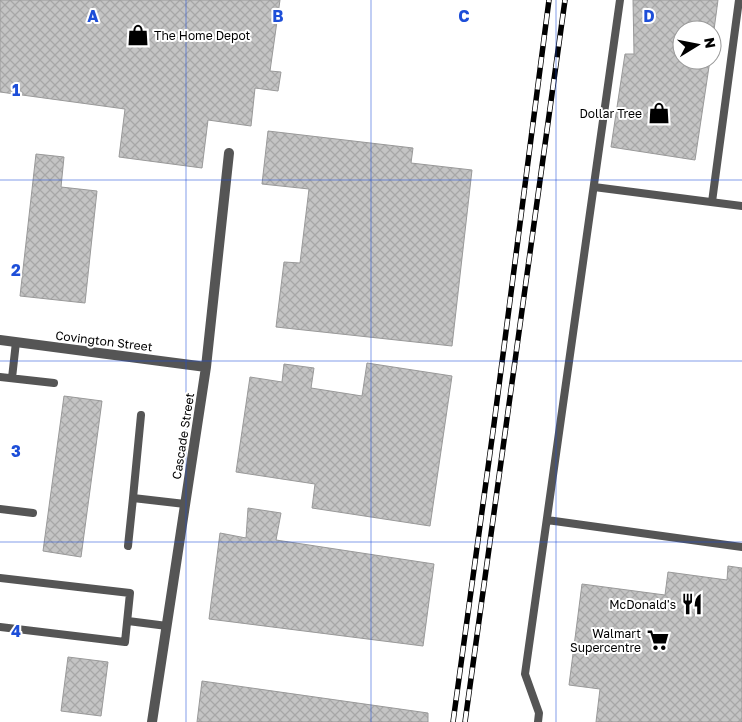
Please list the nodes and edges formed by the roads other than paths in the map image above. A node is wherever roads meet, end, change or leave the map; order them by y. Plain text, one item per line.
1 (620, 0) edge
2 (739, 0) edge
3 (229, 153) dead end
4 (594, 187) junction
5 (712, 202) junction
6 (742, 206) edge
7 (0, 340) edge
8 (16, 342) junction
9 (206, 367) junction
10 (0, 377) edge
11 (12, 378) junction
12 (54, 383) dead end
13 (141, 415) dead end
14 (133, 498) junction
15 (185, 504) junction
16 (0, 508) edge
17 (33, 513) dead end
18 (547, 520) junction
19 (128, 546) dead end
20 (742, 547) edge
21 (0, 578) edge
22 (128, 621) junction
23 (167, 626) junction
24 (0, 627) edge
25 (152, 722) edge
26 (538, 722) edge

1 - 4 lane
2 - 5 lane
3 - 9 street, Cascade Street
4 - 5 lane
4 - 18 lane
5 - 6 lane
7 - 8 street, Covington Street
8 - 9 street, Covington Street
8 - 11 lane
9 - 15 street, Cascade Street
10 - 11 lane
11 - 12 lane
13 - 14 lane
14 - 15 lane
14 - 19 lane
15 - 23 street, Cascade Street
16 - 17 lane
18 - 20 lane
18 - 26 lane
21 - 22 lane
22 - 23 lane
22 - 24 lane
23 - 25 street, Cascade Street

